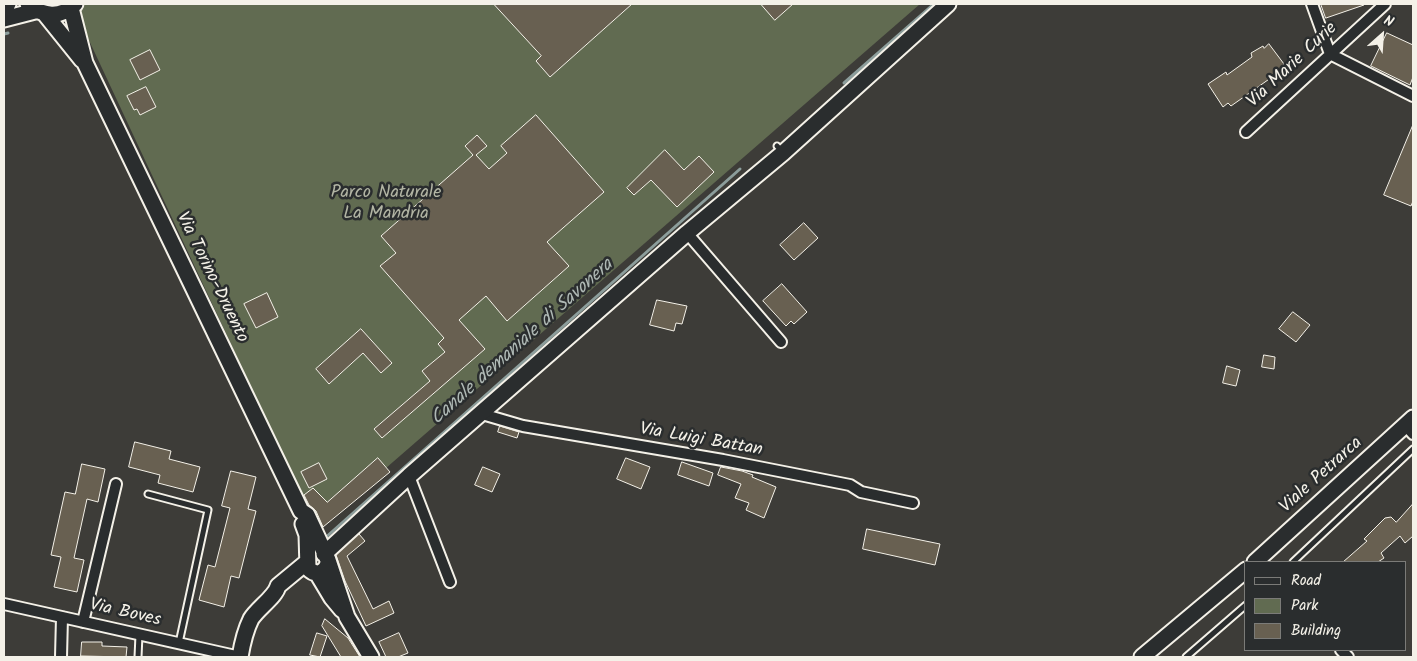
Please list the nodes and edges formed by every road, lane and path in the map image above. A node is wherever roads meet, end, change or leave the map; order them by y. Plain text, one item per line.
1 (8, 4) edge
2 (948, 4) edge
3 (1312, 4) edge
4 (1385, 4) edge
5 (73, 6) edge
6 (4, 9) edge
7 (36, 9) edge
8 (4, 19) edge
9 (1330, 54) junction
10 (85, 63) junction
11 (1413, 96) edge
12 (1246, 132) dead end
13 (687, 233) junction
14 (781, 342) dead end
15 (482, 414) junction
16 (1411, 426) edge
17 (1413, 449) edge
18 (412, 473) junction
19 (116, 484) dead end
20 (148, 494) dead end
21 (913, 503) dead end
22 (301, 510) junction
23 (326, 559) junction
24 (1258, 561) edge
25 (1294, 561) edge
26 (311, 566) junction
27 (1244, 572) edge
28 (450, 582) dead end
29 (4, 604) edge
30 (1244, 607) edge
31 (62, 617) junction
32 (347, 617) junction
33 (83, 622) junction
34 (139, 634) junction
35 (179, 643) junction
36 (1146, 655) edge
37 (61, 657) edge
38 (138, 657) edge
39 (240, 657) edge
40 (371, 657) edge
41 (1186, 657) edge

1 - 6 street
2 - 13 street
3 - 9 street
4 - 9 street, Via Marie Curie
5 - 7 street
5 - 10 street, Via Torino-Druento
7 - 8 street
7 - 10 street, Via Torino-Druento
9 - 11 street
9 - 12 street, Via Marie Curie
10 - 22 street, Via Torino-Druento
13 - 14 street
13 - 15 street
15 - 18 street
15 - 21 street, Via Luigi Battan
16 - 24 street, Viale Petrarca
17 - 25 lane
18 - 23 street
18 - 28 street
19 - 33 street
20 - 35 lane
22 - 23 street, Via Torino-Druento
22 - 26 street, Via Torino-Druento
23 - 26 street
23 - 32 street, Via Torino-Druento
26 - 32 street, Via Torino-Druento
26 - 39 street
27 - 36 street
29 - 31 street, Via Boves
30 - 41 lane
31 - 33 street, Via Boves
31 - 37 street
32 - 40 street, Via Torino-Druento
33 - 34 street, Via Boves
34 - 35 street, Via Boves
34 - 38 lane
35 - 39 street, Via Boves

